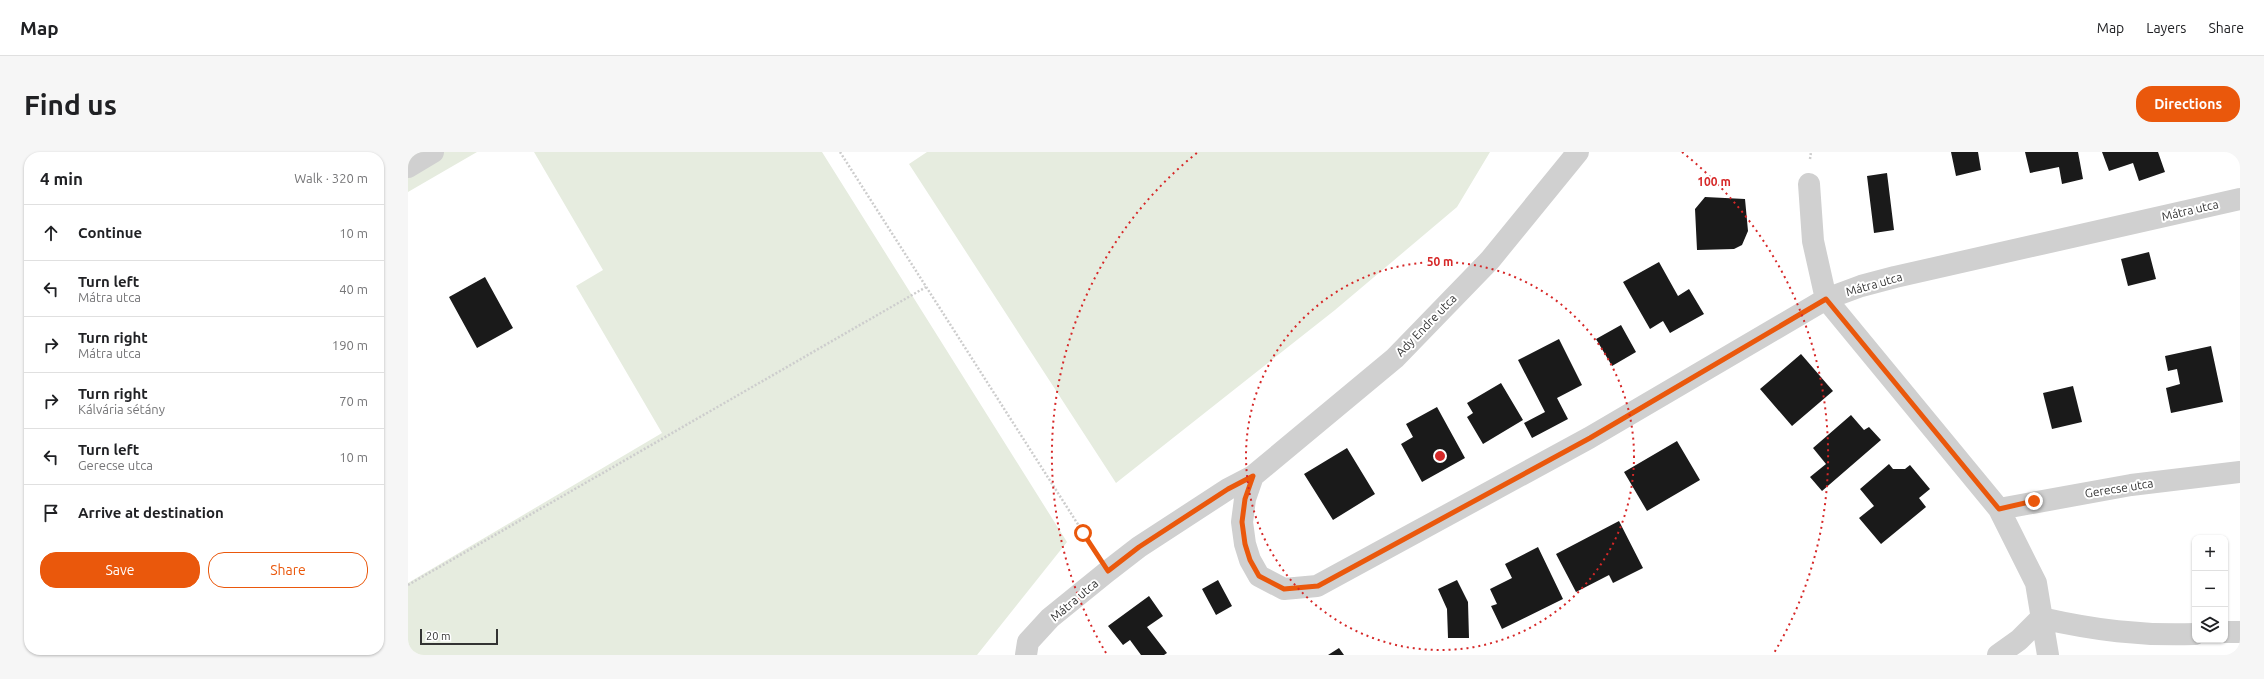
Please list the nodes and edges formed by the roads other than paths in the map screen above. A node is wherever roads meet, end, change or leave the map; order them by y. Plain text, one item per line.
1 (433, 152) edge
2 (1578, 152) edge
3 (408, 167) edge
4 (1809, 184) dead end
5 (2240, 199) edge
6 (1826, 299) junction
7 (2240, 472) edge
8 (1253, 476) junction
9 (1999, 509) junction
10 (2041, 618) junction
11 (2228, 632) edge
12 (2240, 632) edge
13 (2192, 634) edge
14 (1026, 655) edge
15 (1998, 655) edge
16 (2048, 655) edge

1 - 3 street
2 - 8 street, Ady Endre utca
4 - 6 street
5 - 6 street, Mátra utca
6 - 8 street, Mátra utca
6 - 9 street
7 - 9 street, Gerecse utca
8 - 14 street, Mátra utca
9 - 10 street
10 - 13 street
10 - 15 street
10 - 16 street
11 - 12 street

